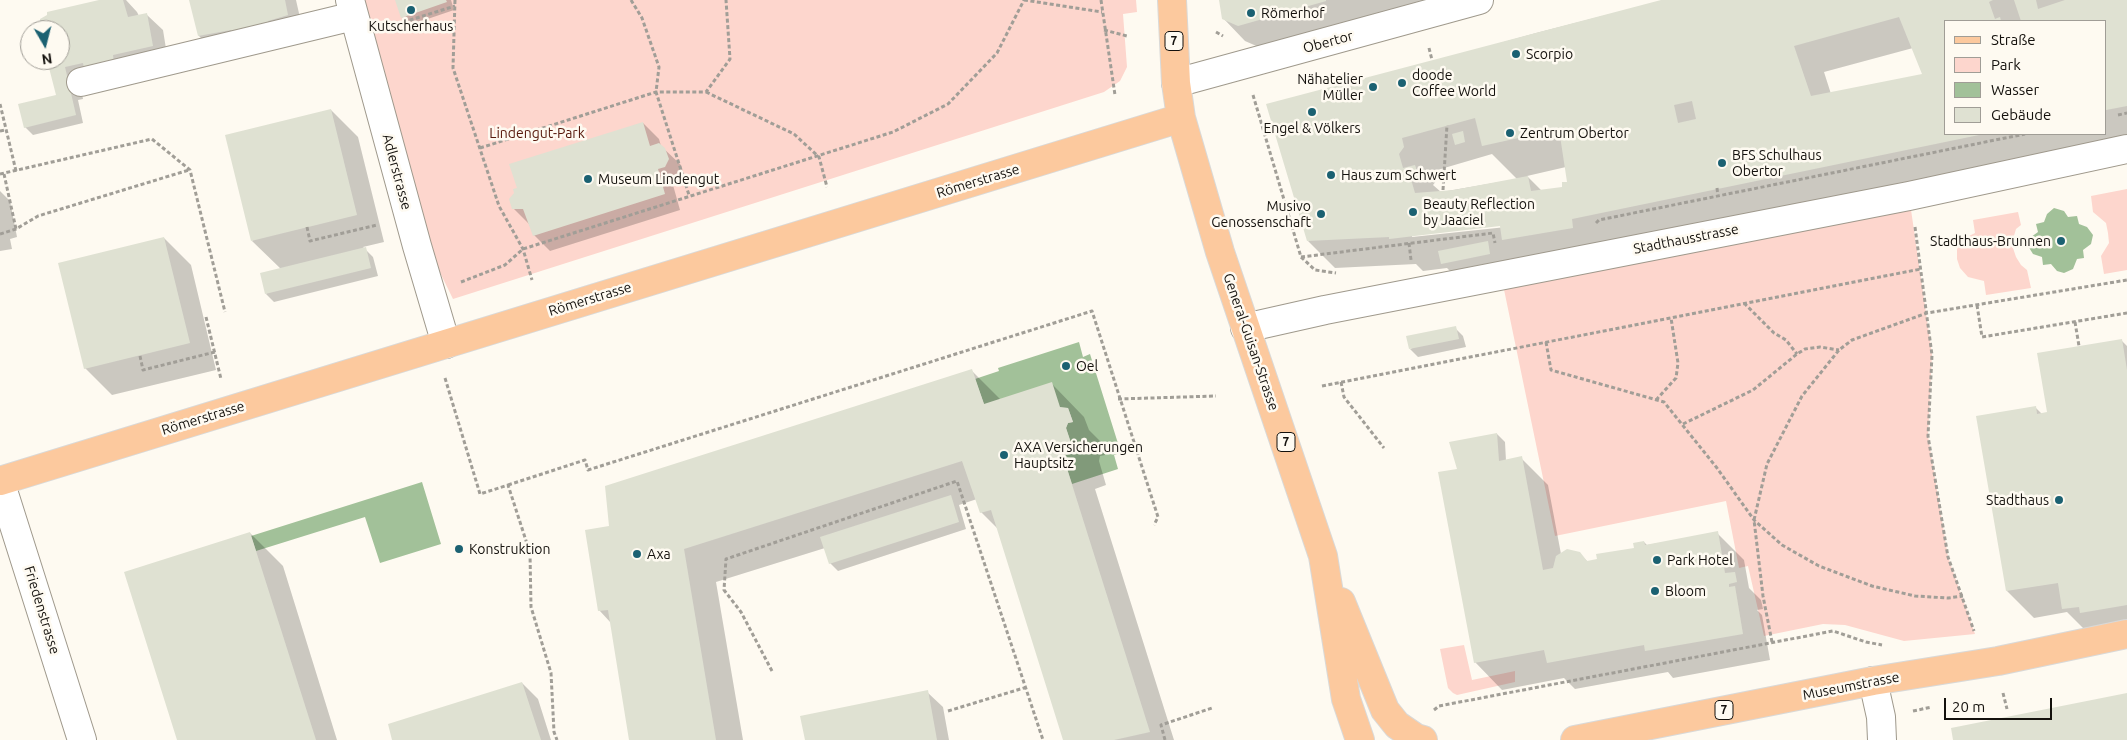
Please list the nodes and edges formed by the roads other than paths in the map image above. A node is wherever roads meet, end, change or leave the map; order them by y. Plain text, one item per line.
1 (1172, 0) edge
2 (1467, 2) edge
3 (355, 17) edge
4 (81, 82) dead end
5 (1176, 83) junction
6 (1181, 118) junction
7 (2127, 149) edge
8 (1246, 328) junction
9 (446, 344) junction
10 (0, 481) edge
11 (1323, 556) junction
12 (2127, 634) edge
13 (1873, 681) junction
14 (1426, 728) edge
15 (82, 740) edge
16 (1360, 740) edge
17 (1575, 740) edge
18 (1882, 740) edge

1 - 5 main road, General-Guisan-Strasse / 7
2 - 5 street, Obertor
3 - 4 street
3 - 9 street, Adlerstrasse
5 - 6 main road, General-Guisan-Strasse / 7
6 - 8 main road, General-Guisan-Strasse / 7
6 - 9 main road, Römerstrasse
7 - 8 street, Stadthausstrasse
8 - 11 main road, General-Guisan-Strasse / 7
9 - 10 main road, Römerstrasse
10 - 15 street, Friedenstrasse
11 - 14 main road, 7
11 - 16 main road, General-Guisan-Strasse / 7
12 - 13 main road, Museumstrasse / 7
13 - 17 main road, Museumstrasse / 7
13 - 18 street

